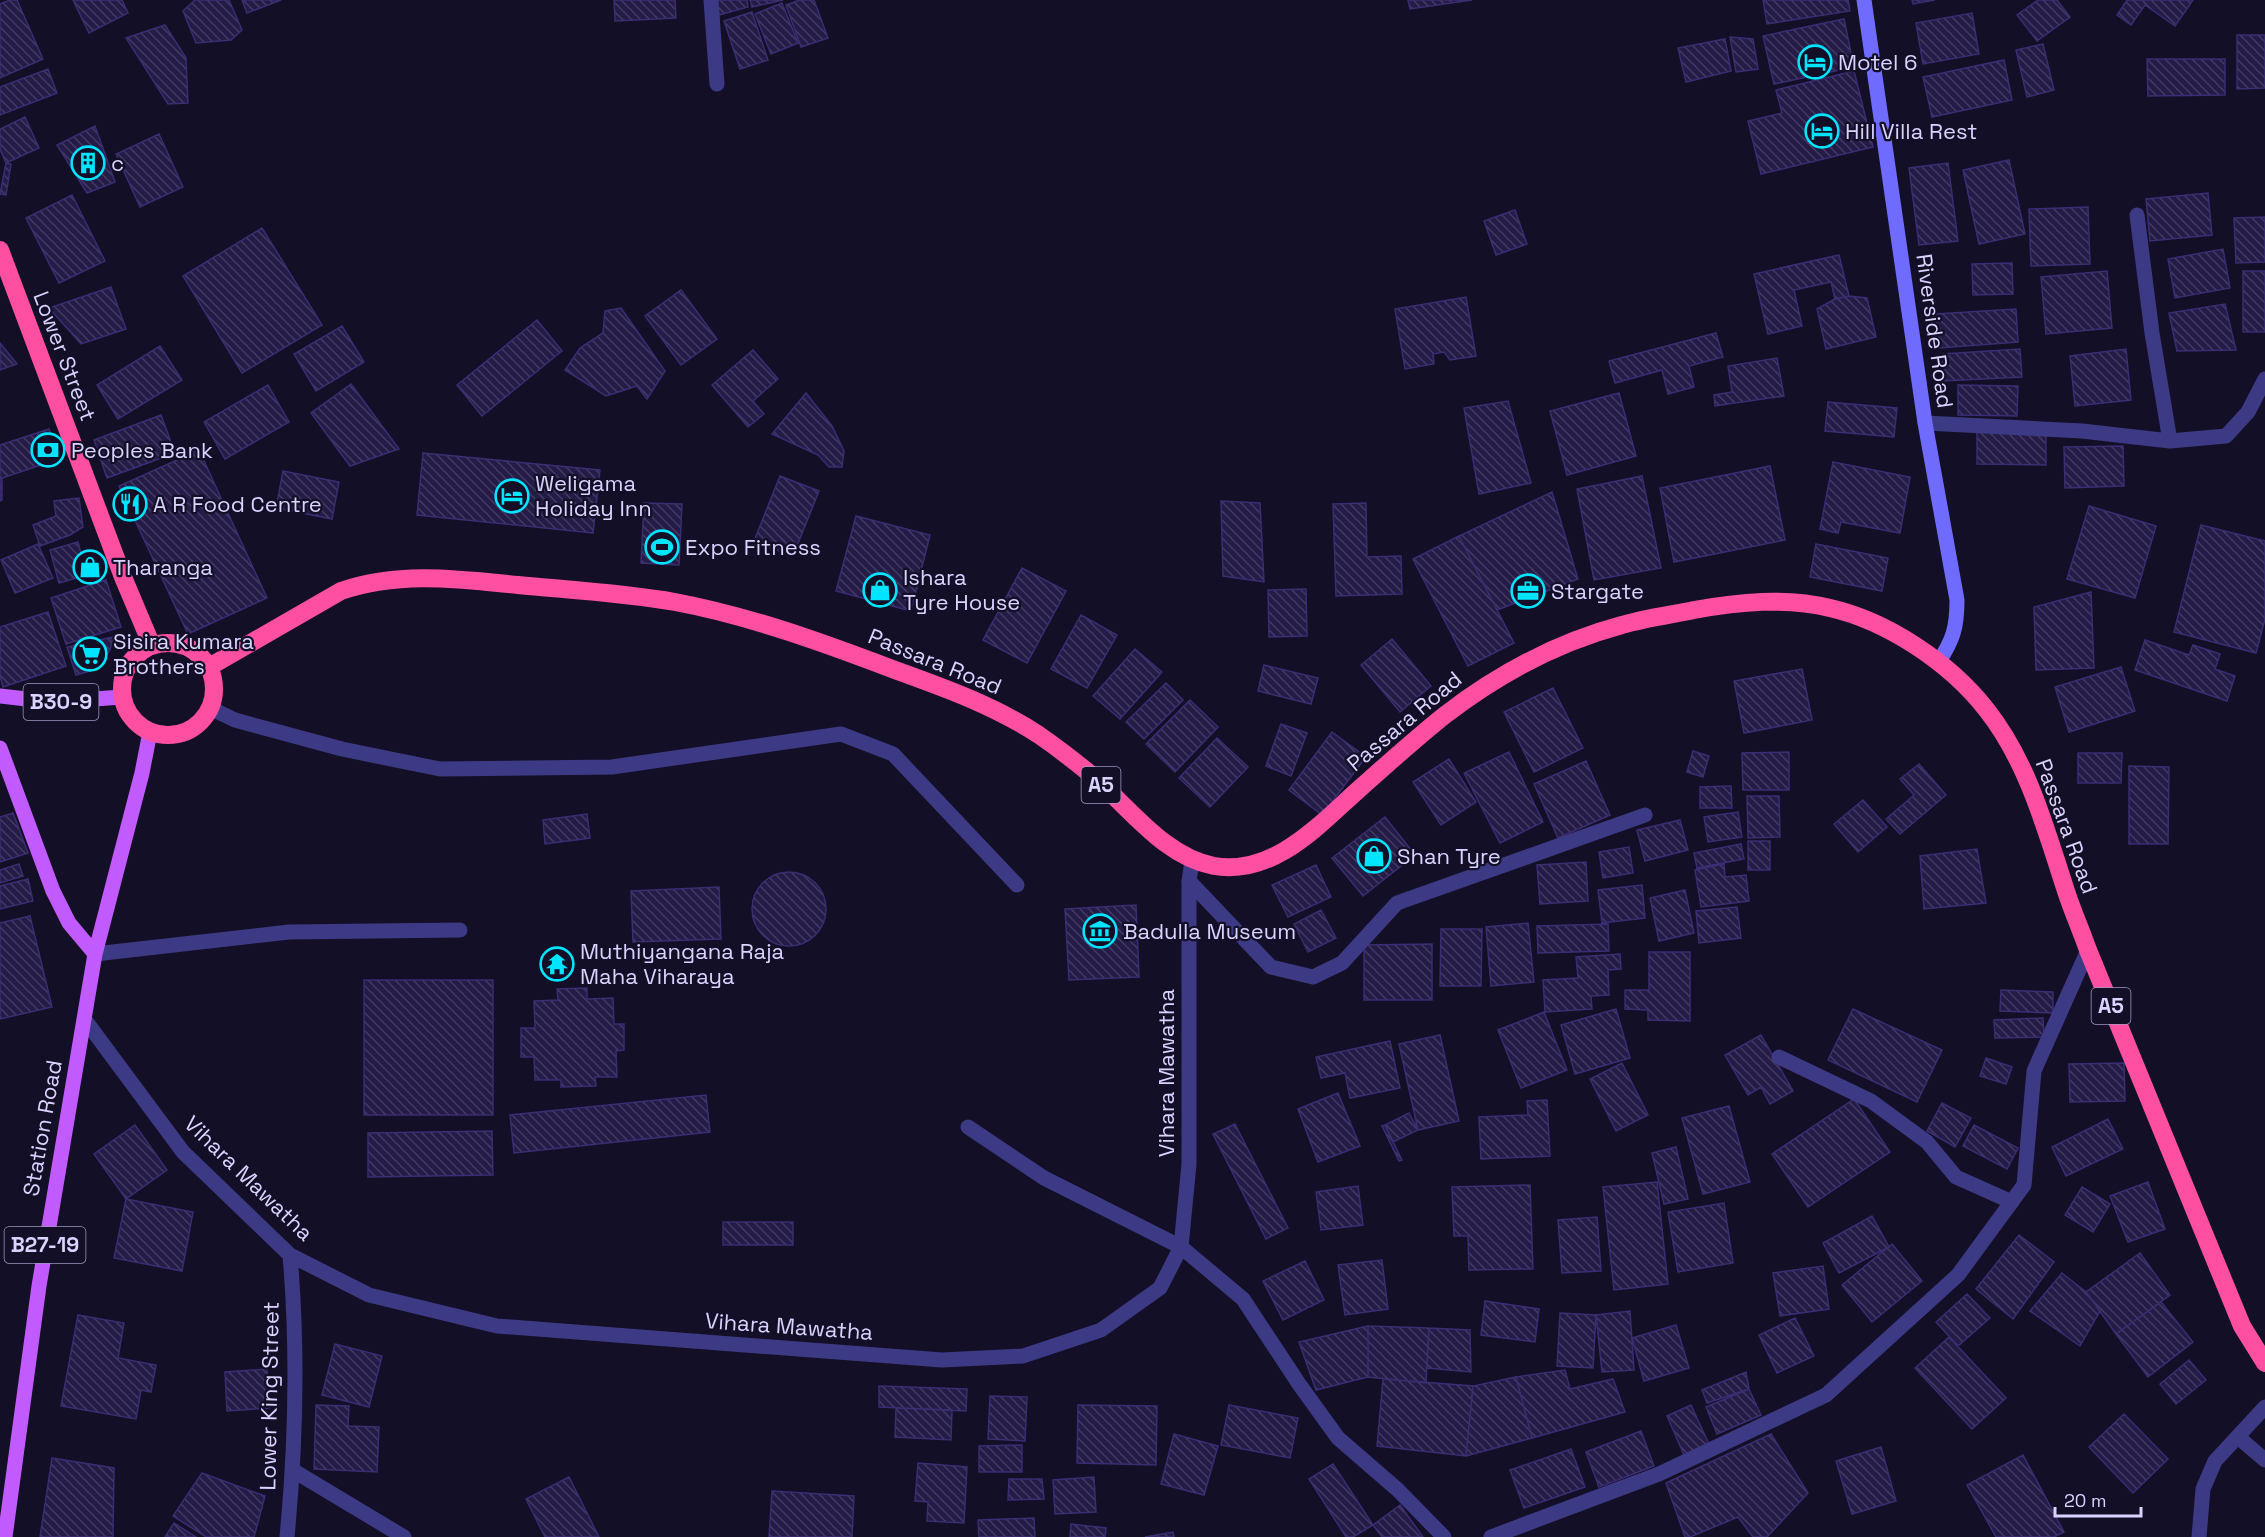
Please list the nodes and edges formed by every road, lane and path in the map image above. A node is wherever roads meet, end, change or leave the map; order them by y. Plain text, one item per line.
1 (711, 0) edge
2 (1864, 0) edge
3 (717, 84) dead end
4 (2137, 215) dead end
5 (0, 250) edge
6 (2265, 379) edge
7 (1925, 423) junction
8 (2170, 441) junction
9 (152, 646) junction
10 (1938, 663) junction
11 (209, 667) junction
12 (0, 696) edge
13 (122, 697) junction
14 (210, 708) junction
15 (150, 732) junction
16 (0, 748) edge
17 (1645, 815) dead end
18 (1192, 861) junction
19 (1189, 881) junction
20 (1017, 885) dead end
21 (459, 930) dead end
22 (2088, 950) junction
23 (95, 954) junction
24 (85, 1020) junction
25 (1779, 1057) dead end
26 (968, 1127) dead end
27 (2012, 1202) junction
28 (1181, 1247) junction
29 (290, 1255) junction
30 (2265, 1363) edge
31 (2265, 1407) edge
32 (2238, 1437) junction
33 (2265, 1461) edge
34 (294, 1471) junction
35 (5, 1537) edge
36 (287, 1537) edge
37 (404, 1537) edge
38 (1444, 1537) edge
39 (1491, 1537) edge
40 (2199, 1537) edge

1 - 3 street
2 - 7 street, Riverside Road
4 - 8 street
5 - 9 highway, Lower Street
6 - 8 street
7 - 8 street
7 - 10 street, Riverside Road
9 - 11 highway
9 - 13 highway
10 - 18 highway, Passara Road / A5
10 - 22 highway, Passara Road / A5
11 - 14 highway
11 - 18 highway, Passara Road / A5
12 - 13 main road, B30-9
13 - 15 highway
14 - 15 highway
14 - 20 street
15 - 23 main road, Station Road / B27-19
16 - 23 main road
17 - 19 street
18 - 19 street, Vihara Mawatha
19 - 28 street, Vihara Mawatha
21 - 23 street
22 - 27 street
22 - 30 highway, Passara Road / A5
23 - 24 main road, Station Road / B27-19
24 - 29 street, Vihara Mawatha
24 - 35 main road, Station Road / B27-19
25 - 27 street
26 - 28 street
27 - 39 street
28 - 29 street, Vihara Mawatha
28 - 38 street
29 - 34 street, Lower King Street
31 - 32 street
32 - 33 street
32 - 40 street
34 - 36 street, Lower King Street
34 - 37 street

